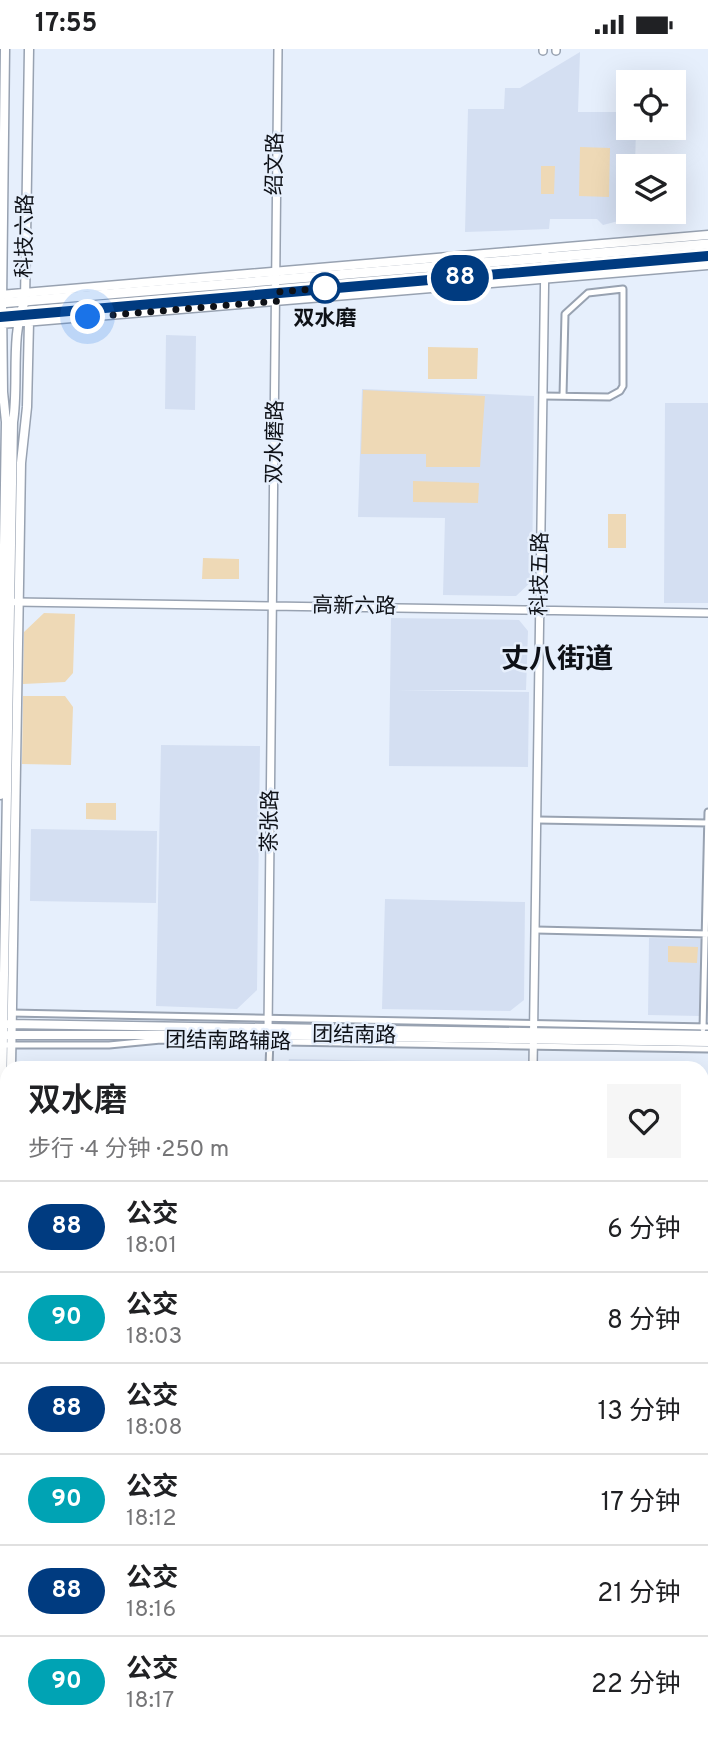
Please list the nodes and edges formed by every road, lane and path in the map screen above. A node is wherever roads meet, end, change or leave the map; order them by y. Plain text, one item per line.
1 (5, 49) edge
2 (29, 49) edge
3 (278, 49) edge
4 (708, 235) edge
5 (708, 244) edge
6 (545, 253) junction
7 (708, 256) edge
8 (708, 265) edge
9 (545, 275) junction
10 (275, 276) junction
11 (278, 296) junction
12 (25, 297) junction
13 (1, 299) edge
14 (18, 319) junction
15 (1, 320) edge
16 (29, 322) junction
17 (543, 396) junction
18 (563, 396) junction
19 (8, 602) edge
20 (274, 606) junction
21 (540, 611) junction
22 (708, 613) edge
23 (0, 795) edge
24 (708, 812) edge
25 (538, 820) junction
26 (708, 823) edge
27 (536, 930) junction
28 (707, 934) edge
29 (5, 1013) edge
30 (5, 1024) edge
31 (268, 1031) junction
32 (706, 1033) edge
33 (534, 1035) junction
34 (5, 1040) edge
35 (708, 1049) edge
36 (4, 1061) edge
37 (10, 1061) edge
38 (269, 1061) edge
39 (533, 1061) edge

1 - 13 main road, 科技六路
2 - 12 main road, 科技六路
3 - 10 street, 绍文路
4 - 6 main road
5 - 6 main road
6 - 9 street, 科技五路
6 - 10 main road
7 - 9 main road
8 - 9 main road
9 - 11 main road
9 - 17 street, 科技五路
10 - 11 street, 双水磨路
10 - 12 main road
11 - 14 main road
11 - 16 main road
11 - 20 street, 双水磨路
12 - 13 main road
12 - 14 main road, 科技六路
13 - 15 main road, 科技六路
14 - 15 main road
14 - 16 main road
14 - 19 main road, 科技六路
15 - 19 main road, 科技六路
16 - 19 main road
17 - 18 street
17 - 21 street, 科技五路
18 - 18 street
19 - 20 street, 高新六路
19 - 23 main road, 科技六路
19 - 29 main road
20 - 21 street, 高新六路
20 - 31 street, 茶张路
21 - 22 street, 高新六路
21 - 25 street, 科技五路
24 - 26 street
25 - 26 street
25 - 27 street, 科技五路
26 - 28 street
27 - 28 street
27 - 33 street, 科技五路
28 - 32 street
29 - 30 main road
29 - 31 street, 团结南路辅路
30 - 31 main road, 团结南路
30 - 34 main road
31 - 33 main road, 团结南路
31 - 33 street, 团结南路辅路
31 - 34 main road, 团结南路
31 - 38 street
32 - 33 main road, 团结南路
32 - 33 street, 团结南路辅路
33 - 35 street, 团结南路辅路
33 - 39 street, 科技五路
34 - 36 main road
34 - 37 main road

